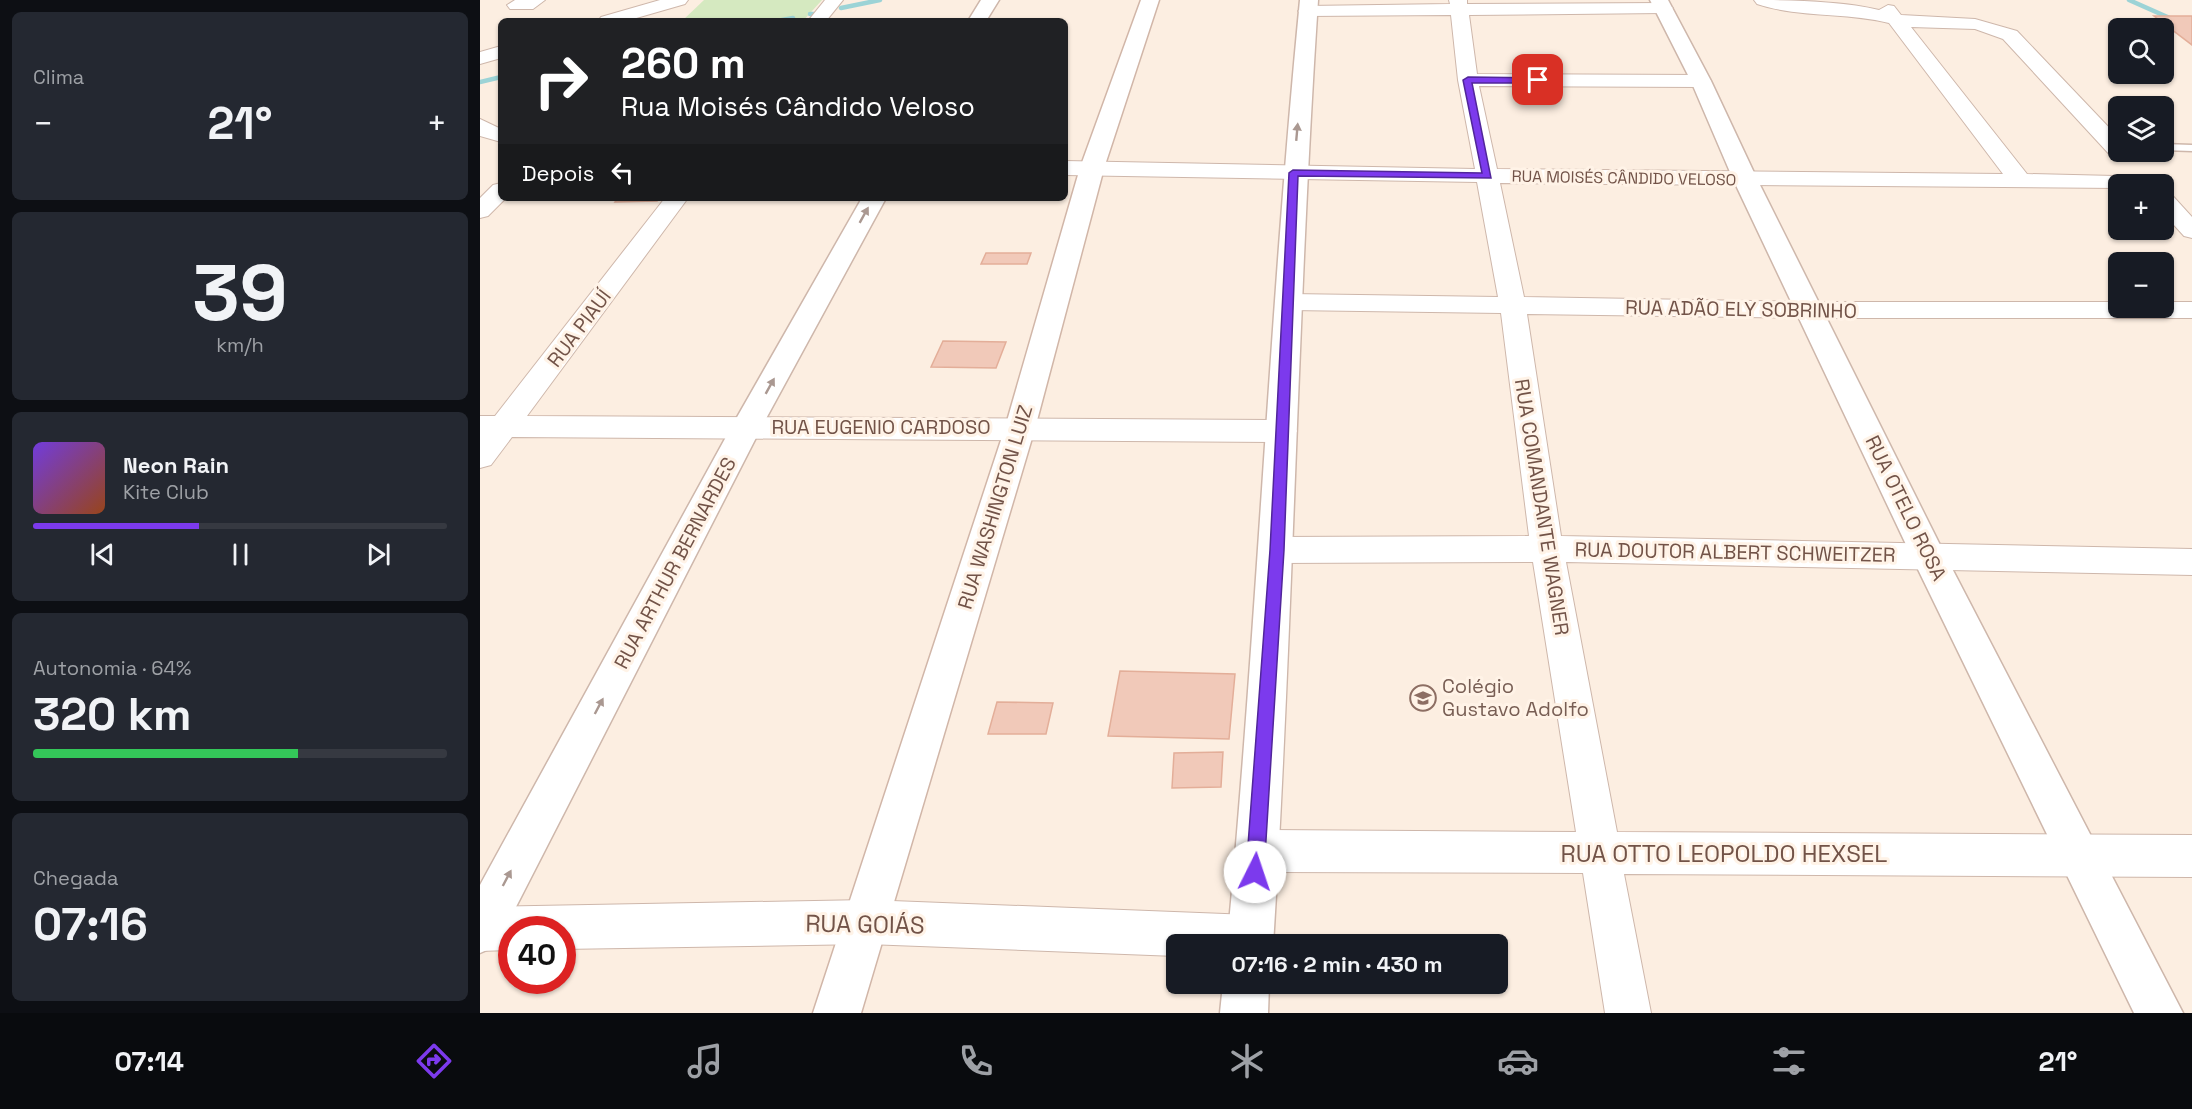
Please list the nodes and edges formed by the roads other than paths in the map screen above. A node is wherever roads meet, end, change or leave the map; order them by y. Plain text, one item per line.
1 (520, 0) edge
2 (536, 0) edge
3 (679, 0) edge
4 (688, 0) edge
5 (834, 0) edge
6 (990, 0) edge
7 (1150, 0) edge
8 (1763, 0) edge
9 (1880, 0) edge
10 (1458, 4) edge
11 (1661, 4) edge
12 (1308, 6) edge
13 (617, 18) edge
14 (670, 18) edge
15 (819, 18) edge
16 (980, 18) edge
17 (1895, 19) junction
18 (498, 53) edge
19 (480, 58) edge
20 (1468, 80) junction
21 (1701, 81) junction
22 (2108, 139) edge
23 (2174, 147) edge
24 (2192, 148) edge
25 (2129, 162) edge
26 (1078, 168) edge
27 (1293, 173) junction
28 (2141, 174) edge
29 (1488, 176) junction
30 (1745, 179) junction
31 (2021, 182) junction
32 (2108, 186) edge
33 (498, 193) edge
34 (675, 201) edge
35 (872, 201) edge
36 (480, 211) edge
37 (2174, 211) edge
38 (2192, 231) edge
39 (1290, 303) junction
40 (1513, 306) junction
41 (1811, 310) junction
42 (2192, 310) edge
43 (492, 426) edge
44 (747, 426) junction
45 (1020, 428) junction
46 (1282, 430) junction
47 (480, 457) edge
48 (1547, 549) junction
49 (1277, 550) junction
50 (1928, 555) junction
51 (2192, 562) edge
52 (1257, 851) junction
53 (1599, 851) junction
54 (2082, 855) junction
55 (2192, 856) edge
56 (867, 922) junction
57 (480, 929) edge
58 (1251, 934) edge
59 (1166, 937) edge
60 (1245, 994) edge
61 (837, 1013) edge
62 (1244, 1013) edge
63 (1628, 1013) edge
64 (2159, 1013) edge

1 - 2 street
3 - 13 street
4 - 14 street
5 - 15 street
6 - 16 street
7 - 26 street, RUA WASHINGTON LUIZ
8 - 17 street
9 - 17 street
10 - 11 street
10 - 12 street
10 - 20 street, RUA COMANDANTE WAGNER
11 - 21 street, RUA OTELO ROSA
27 -> 12 street
17 - 22 street
17 - 31 street
18 - 19 street
20 - 21 street
20 - 29 street, RUA COMANDANTE WAGNER
21 - 30 street, RUA OTELO ROSA
23 - 24 lane
25 - 28 street
26 - 27 street, RUA MOISÉS CÂNDIDO VELOSO
26 - 45 street, RUA WASHINGTON LUIZ
27 - 29 street, RUA MOISÉS CÂNDIDO VELOSO
27 - 39 street
29 - 30 street, RUA MOISÉS CÂNDIDO VELOSO
29 - 40 street, RUA COMANDANTE WAGNER
30 - 31 street, RUA MOISÉS CÂNDIDO VELOSO
30 - 41 street, RUA OTELO ROSA
31 - 32 street, RUA MOISÉS CÂNDIDO VELOSO
33 - 36 street
34 - 43 street, RUA PIAUÍ
44 -> 35 street, RUA ARTHUR BERNARDES
37 - 38 street
39 - 40 street, RUA ADÃO ELY SOBRINHO
39 - 46 street
40 - 41 street, RUA ADÃO ELY SOBRINHO
40 - 48 street, RUA COMANDANTE WAGNER
41 - 42 street, RUA ADÃO ELY SOBRINHO
41 - 50 street, RUA OTELO ROSA
43 - 44 street, RUA EUGENIO CARDOSO
43 - 47 street, RUA PIAUÍ
44 - 45 street, RUA EUGENIO CARDOSO
57 -> 44 street, RUA ARTHUR BERNARDES
45 - 46 street, RUA EUGENIO CARDOSO
45 - 56 street, RUA WASHINGTON LUIZ
46 - 49 street
48 - 49 street, RUA DOUTOR ALBERT SCHWEITZER
48 - 50 street, RUA DOUTOR ALBERT SCHWEITZER
48 - 53 street, RUA COMANDANTE WAGNER
49 - 52 street
50 - 51 street, RUA DOUTOR ALBERT SCHWEITZER
50 - 54 street, RUA OTELO ROSA
52 - 53 street, RUA OTTO LEOPOLDO HEXSEL
52 - 58 street
53 - 54 street, RUA OTTO LEOPOLDO HEXSEL
53 - 63 street, RUA COMANDANTE WAGNER
54 - 55 street, RUA OTTO LEOPOLDO HEXSEL
54 - 64 street, RUA OTELO ROSA
56 - 57 street, RUA GOIÁS
56 - 59 street, RUA GOIÁS
56 - 61 street, RUA WASHINGTON LUIZ
60 - 62 street

